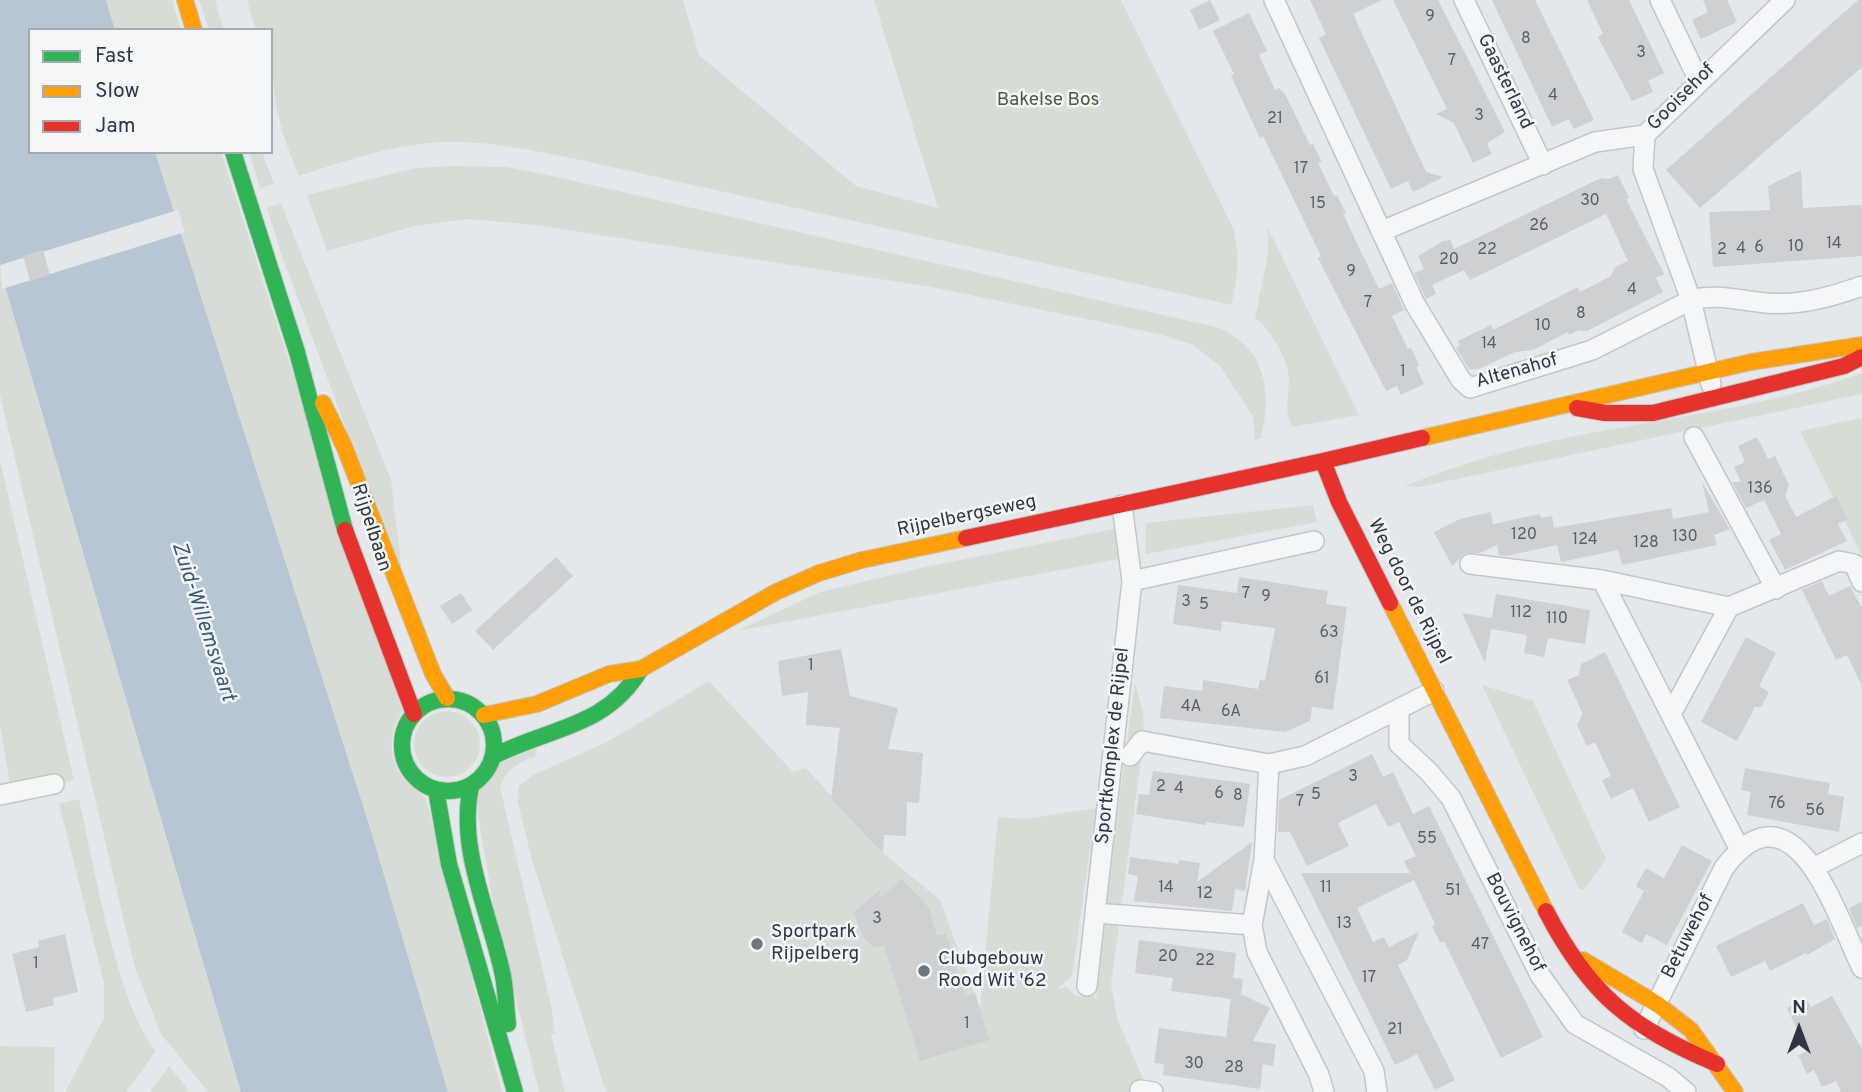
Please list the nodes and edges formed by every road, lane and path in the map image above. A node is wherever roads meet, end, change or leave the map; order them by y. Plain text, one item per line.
1 (185, 0) edge
2 (1273, 0) edge
3 (1464, 0) edge
4 (1660, 0) edge
5 (1785, 0) edge
6 (193, 28) edge
7 (1699, 81) junction
8 (1645, 135) junction
9 (234, 154) edge
10 (1543, 165) junction
11 (1382, 231) junction
12 (1862, 286) edge
13 (1691, 300) junction
14 (1862, 345) edge
15 (297, 352) junction
16 (1862, 357) edge
17 (1708, 373) junction
18 (1715, 399) junction
19 (1562, 406) junction
20 (1695, 437) dead end
21 (1323, 461) junction
22 (1122, 505) junction
23 (1314, 541) dead end
24 (1470, 564) dead end
25 (1602, 580) junction
26 (1132, 581) junction
27 (1862, 582) edge
28 (1776, 589) junction
29 (1729, 607) junction
30 (641, 669) junction
31 (1434, 691) junction
32 (447, 698) junction
33 (1399, 709) junction
34 (414, 714) junction
35 (1671, 714) junction
36 (484, 715) junction
37 (494, 755) junction
38 (1130, 756) dead end
39 (1269, 764) junction
40 (54, 784) dead end
41 (471, 787) junction
42 (436, 790) junction
43 (0, 795) edge
44 (1862, 843) edge
45 (1739, 848) junction
46 (1264, 860) junction
47 (1813, 867) junction
48 (1108, 914) dead end
49 (1252, 925) junction
50 (1575, 956) junction
51 (1862, 968) edge
52 (1087, 986) dead end
53 (1657, 1004) junction
54 (1644, 1029) junction
55 (1717, 1064) junction
56 (515, 1092) edge
57 (1324, 1092) edge
58 (1377, 1092) edge
59 (1686, 1092) edge
60 (1735, 1092) edge

1 - 6 street
2 - 11 street, Altenahof
3 - 10 street, Gaasterland
4 - 7 street
5 - 7 street, Gooisehof
7 - 8 street, Gooisehof
8 - 10 street
8 - 13 street, Gooisehof
9 - 15 street, Rijpelbaan
10 - 11 street
11 - 13 street, Altenahof
12 - 13 street
13 - 17 street, Gooisehof
14 - 17 street
15 - 32 street, Rijpelbaan
15 - 34 street, Rijpelbaan
16 - 18 street
17 - 18 street, Gooisehof
17 - 19 street
18 - 19 street
19 - 21 street
20 - 28 street
21 - 22 street, Rijpelbergseweg
21 - 31 street, Weg door de Rijpel
22 - 26 street, Sportkomplex de Rijpel
22 - 30 street, Rijpelbergseweg
23 - 26 street
24 - 25 street
25 - 29 street
25 - 35 street
26 - 52 street, Sportkomplex de Rijpel
27 - 28 street
28 - 29 street
29 - 35 street
30 - 36 street, Rijpelbergseweg
30 - 37 street, Rijpelbergseweg
31 - 33 street
31 - 50 street, Weg door de Rijpel
32 - 34 street
32 - 36 street
33 - 39 street
33 - 59 street, Bouvignehof
34 - 42 street
35 - 45 street
36 - 37 street
37 - 41 street
38 - 39 street
39 - 46 street
40 - 43 street
41 - 42 street
41 - 56 street
42 - 56 street
44 - 47 street
45 - 47 street
45 - 53 street, Betuwehof
46 - 49 street
46 - 58 street
47 - 51 street
48 - 49 street
49 - 57 street
50 - 53 street, Weg door de Rijpel
50 - 54 street, Weg door de Rijpel
53 - 54 street, Betuwehof
53 - 55 street, Weg door de Rijpel
54 - 55 street, Weg door de Rijpel
55 - 60 street, Weg door de Rijpel

